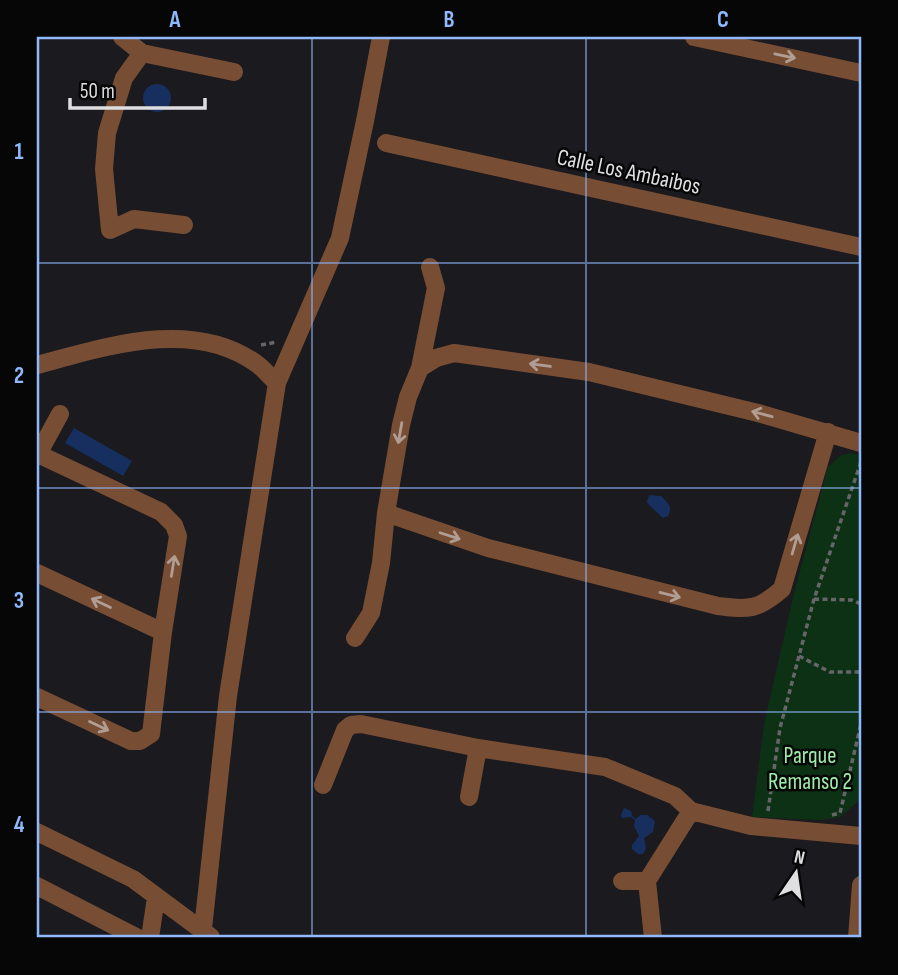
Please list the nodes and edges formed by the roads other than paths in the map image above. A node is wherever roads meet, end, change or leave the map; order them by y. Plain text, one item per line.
1 (122, 37) edge
2 (381, 37) edge
3 (694, 37) edge
4 (142, 54) junction
5 (234, 72) dead end
6 (861, 73) edge
7 (386, 143) dead end
8 (184, 225) dead end
9 (861, 247) edge
10 (430, 267) dead end
11 (37, 365) edge
12 (420, 368) junction
13 (276, 383) junction
14 (60, 414) dead end
15 (828, 432) junction
16 (861, 443) edge
17 (37, 455) edge
18 (386, 513) junction
19 (37, 573) edge
20 (163, 632) junction
21 (355, 638) dead end
22 (37, 697) edge
23 (478, 748) junction
24 (323, 785) dead end
25 (469, 797) dead end
26 (691, 811) junction
27 (37, 831) edge
28 (861, 835) edge
29 (622, 881) dead end
30 (648, 881) junction
31 (861, 885) edge
32 (37, 886) edge
33 (156, 897) junction
34 (206, 936) edge
35 (138, 938) edge
36 (150, 938) edge
37 (653, 938) edge
38 (857, 938) edge

1 - 4 street
2 - 13 street
3 -> 6 street
4 - 5 street
4 - 8 street
7 - 9 street, Calle Los Ambaibos
10 - 12 street
11 - 13 street
15 -> 12 street
12 -> 18 street
13 - 34 street
14 - 17 street
15 - 16 street
18 -> 15 street
20 -> 17 street
18 - 21 street
20 -> 19 street
22 -> 20 street
23 - 24 street
23 - 25 street
23 - 26 street
26 - 28 street
26 - 30 street
27 - 33 street
29 - 30 street
30 - 37 street
31 - 38 street
32 - 35 street
33 - 34 street
33 - 36 street

